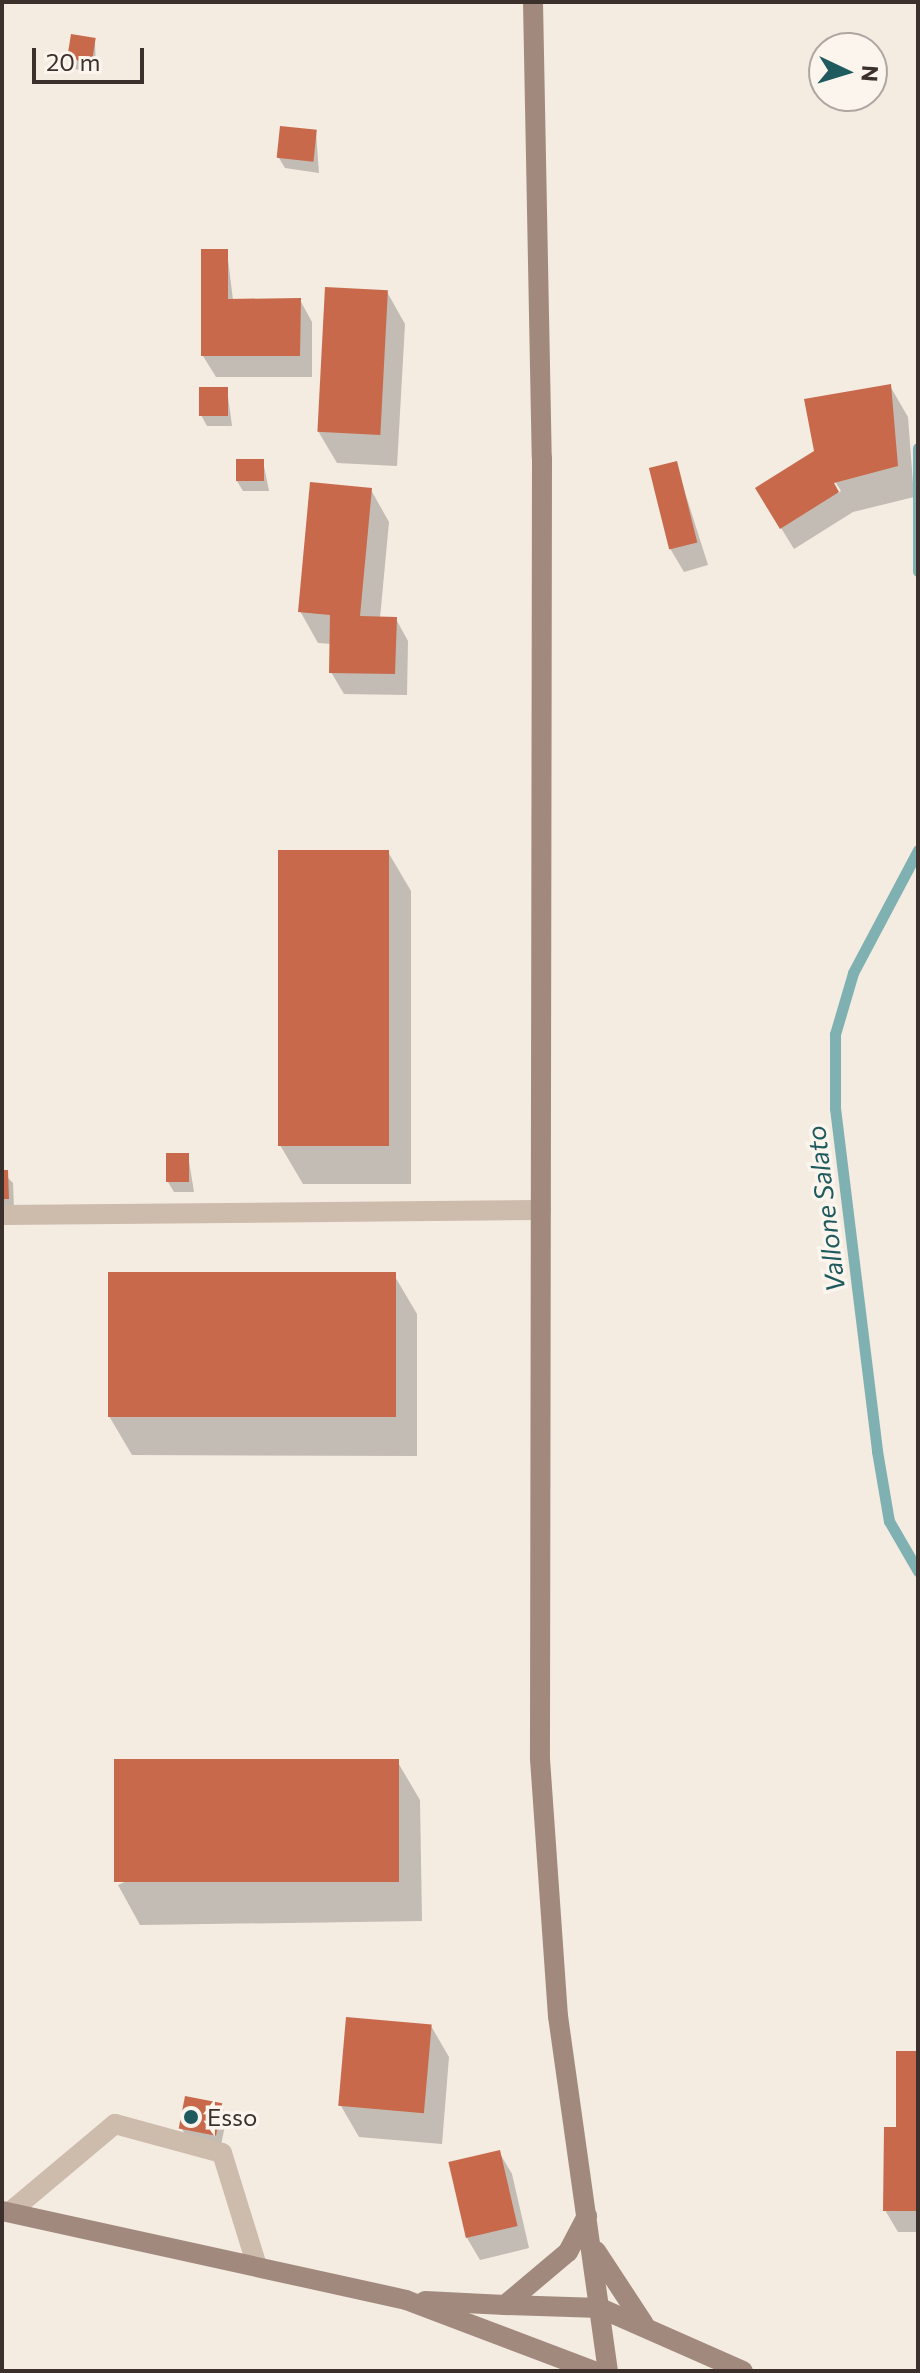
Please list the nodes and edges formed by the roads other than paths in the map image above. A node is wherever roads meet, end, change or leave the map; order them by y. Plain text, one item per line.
1 (533, 2) edge
2 (541, 1210) junction
3 (2, 1215) edge
4 (6, 2212) edge
5 (587, 2216) junction
6 (591, 2243) junction
7 (257, 2266) junction
8 (406, 2300) junction
9 (505, 2305) junction
10 (600, 2308) junction
11 (644, 2324) junction
12 (544, 2354) junction
13 (560, 2371) edge
14 (594, 2371) edge
15 (608, 2371) edge
16 (743, 2371) edge

1 - 2 main road
2 - 3 lane
2 - 5 main road
4 - 7 main road
4 - 7 lane
5 - 6 main road
5 - 9 main road
6 - 10 main road
6 - 11 main road
7 - 8 main road
8 - 9 main road
8 - 12 main road
9 - 10 main road
10 - 11 main road
10 - 15 main road
11 - 16 main road
12 - 13 main road
12 - 14 main road

